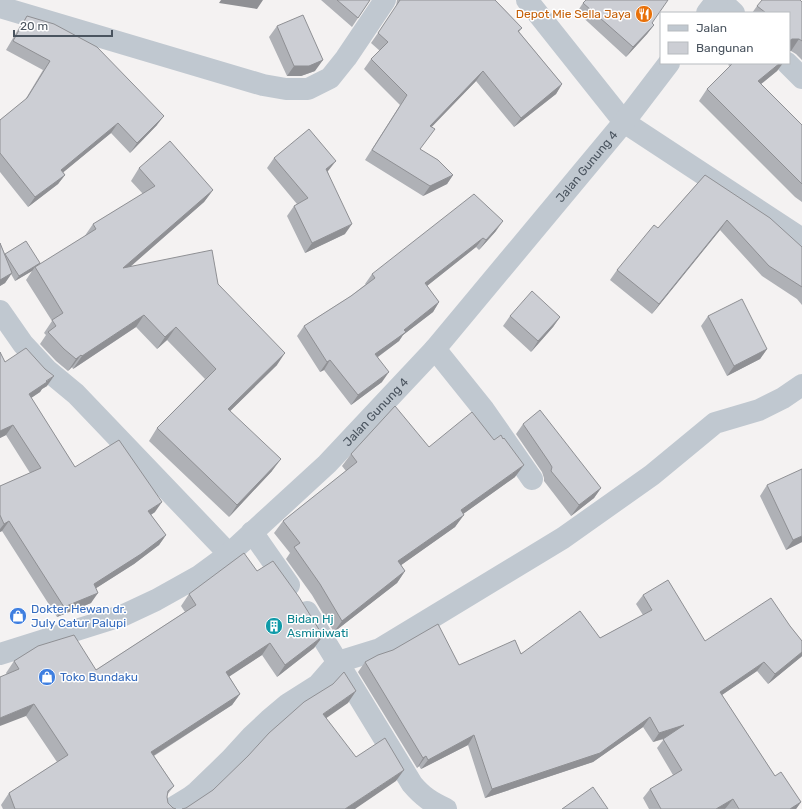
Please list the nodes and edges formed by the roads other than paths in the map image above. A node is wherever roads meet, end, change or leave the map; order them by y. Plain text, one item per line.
1 (385, 0) edge
2 (527, 0) edge
3 (717, 0) edge
4 (720, 0) edge
5 (0, 7) edge
6 (708, 12) edge
7 (733, 12) edge
8 (668, 64) edge
9 (788, 64) edge
10 (802, 78) edge
11 (624, 122) junction
12 (802, 239) edge
13 (0, 311) edge
14 (435, 349) junction
15 (802, 385) edge
16 (532, 479) dead end
17 (252, 532) junction
18 (229, 554) junction
19 (0, 654) edge
20 (338, 662) junction
21 (421, 804) edge
22 (171, 809) edge
23 (446, 809) edge

1 - 5 street
2 - 11 street
3 - 6 street
4 - 7 street
8 - 11 street, Jalan Gunung 4
9 - 10 street
11 - 12 street
11 - 14 street, Jalan Gunung 4
13 - 18 street
14 - 16 street
14 - 17 street, Jalan Gunung 4
15 - 20 street
17 - 18 street, Jalan Gunung 4
17 - 20 street
18 - 19 street, Jalan Gunung 4
20 - 21 street
20 - 22 street
21 - 23 street

